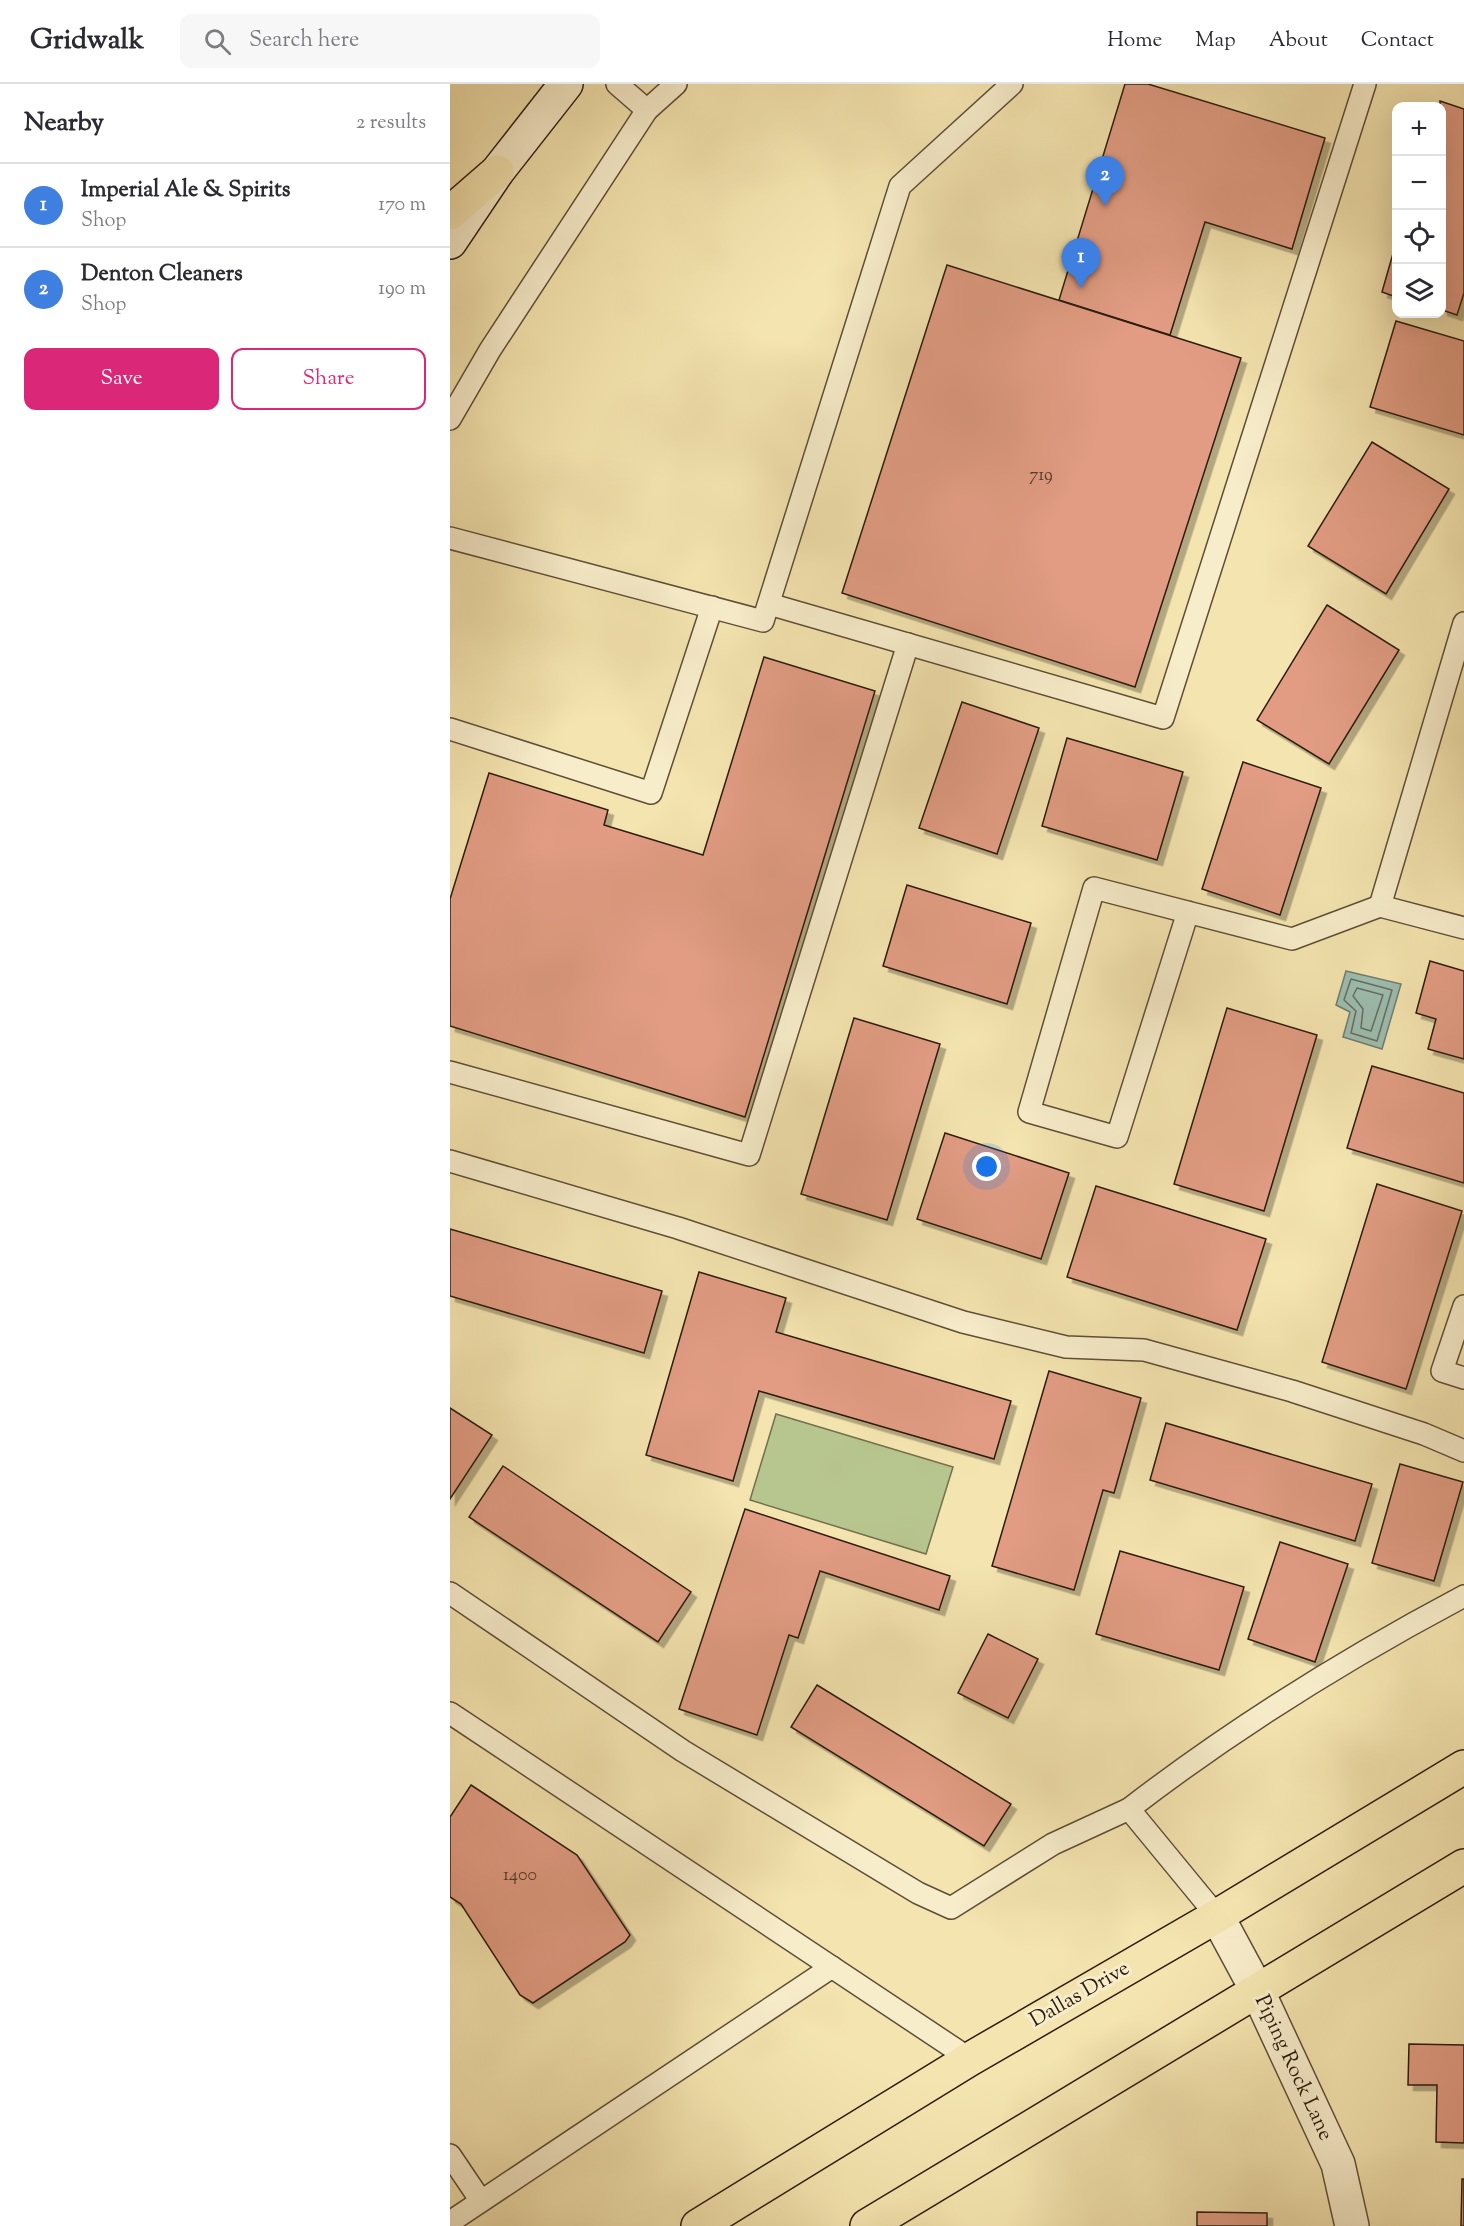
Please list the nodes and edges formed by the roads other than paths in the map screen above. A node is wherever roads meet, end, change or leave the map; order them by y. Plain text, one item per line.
1 (566, 84) edge
2 (617, 84) edge
3 (676, 84) edge
4 (1012, 84) edge
5 (1365, 84) edge
6 (647, 110) junction
7 (497, 172) junction
8 (450, 213) edge
9 (450, 242) edge
10 (450, 419) edge
11 (450, 538) edge
12 (769, 604) junction
13 (712, 607) junction
14 (1464, 624) edge
15 (908, 644) junction
16 (450, 729) edge
17 (1380, 906) junction
18 (1188, 912) junction
19 (1464, 928) edge
20 (450, 1072) edge
21 (450, 1161) edge
22 (1464, 1306) edge
23 (1464, 1378) edge
24 (1464, 1451) edge
25 (450, 1593) edge
26 (1464, 1596) edge
27 (450, 1713) edge
28 (1464, 1767) edge
29 (1130, 1809) junction
30 (1464, 1866) edge
31 (1217, 1916) junction
32 (832, 1967) junction
33 (1258, 1992) junction
34 (970, 2059) junction
35 (450, 2156) edge
36 (482, 2201) junction
37 (450, 2222) edge
38 (698, 2226) edge
39 (867, 2226) edge
40 (1352, 2226) edge

1 - 7 street
2 - 6 lane
3 - 6 lane
4 - 12 lane
5 - 15 lane
6 - 10 lane
7 - 8 main road
7 - 9 street
11 - 13 lane
12 - 13 lane
12 - 15 lane
13 - 16 lane
14 - 17 lane
15 - 20 lane
17 - 18 lane
17 - 19 lane
18 - 18 lane
21 - 24 lane
22 - 23 lane
25 - 29 lane
26 - 29 lane
27 - 32 lane
28 - 31 main road, Dallas Drive
29 - 31 lane
30 - 33 main road
31 - 33 street, Piping Rock Lane
31 - 34 main road, Dallas Drive
32 - 34 lane
32 - 36 lane
33 - 39 main road
33 - 40 street, Piping Rock Lane
34 - 38 main road, Dallas Drive
35 - 36 lane
36 - 37 lane

